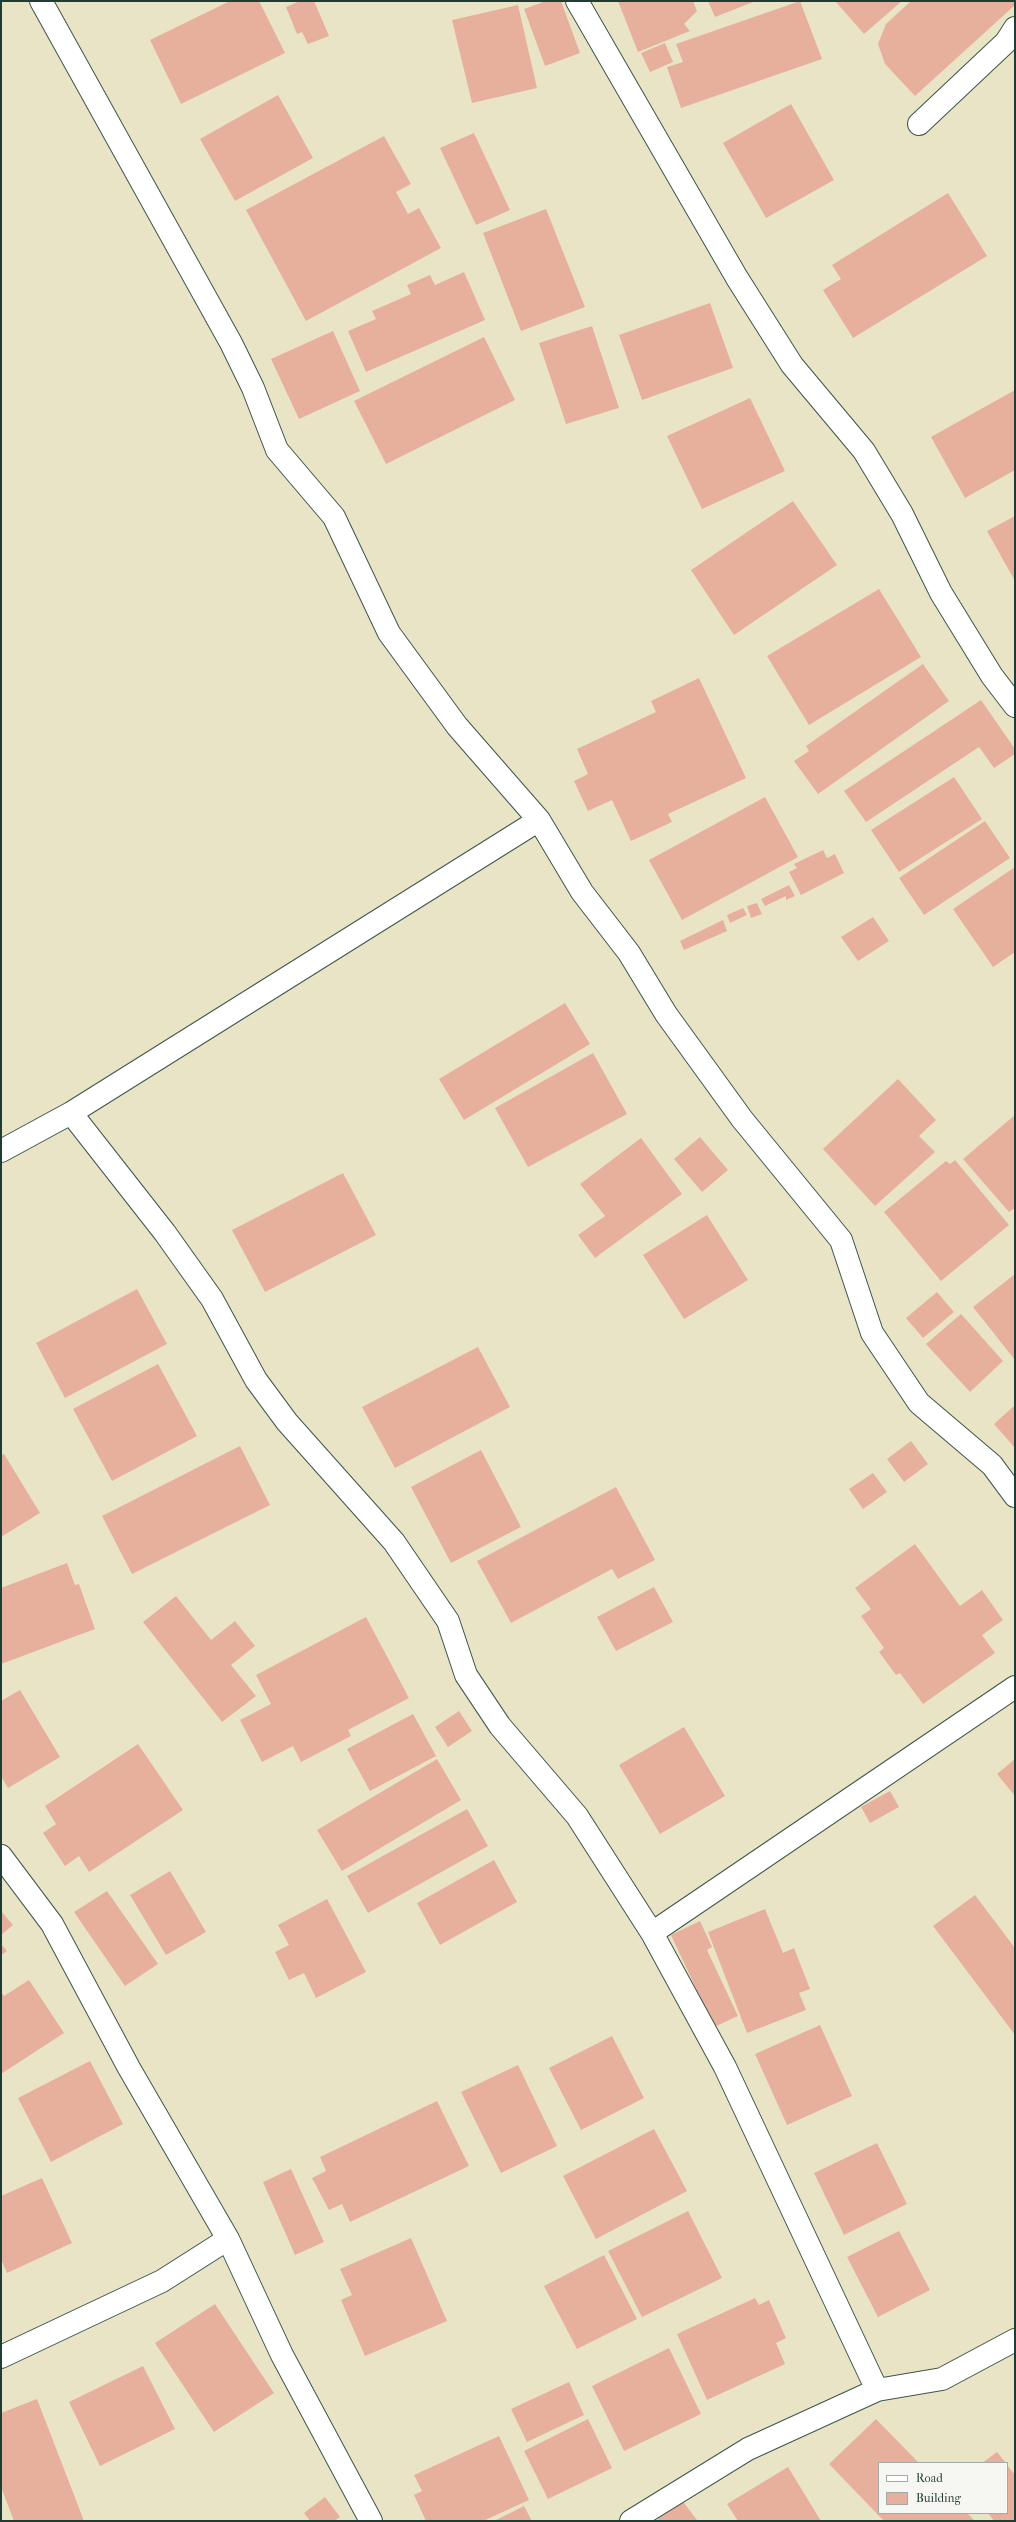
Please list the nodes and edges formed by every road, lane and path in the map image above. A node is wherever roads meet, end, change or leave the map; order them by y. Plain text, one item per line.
1 (41, 1) edge
2 (577, 1) edge
3 (1015, 28) edge
4 (919, 124) dead end
5 (1015, 706) edge
6 (539, 820) junction
7 (71, 1113) junction
8 (1, 1151) edge
9 (1015, 1496) edge
10 (1015, 1687) edge
11 (1, 1856) edge
12 (652, 1933) junction
13 (228, 2239) junction
14 (1015, 2340) edge
15 (1, 2357) edge
16 (877, 2390) junction
17 (371, 2521) edge
18 (631, 2521) edge

1 - 6 street
2 - 5 street
3 - 4 street
6 - 7 street
6 - 9 street
7 - 8 street
7 - 12 street
10 - 12 street
11 - 13 street
12 - 16 street
13 - 15 street
13 - 17 street
14 - 16 street
16 - 18 street

